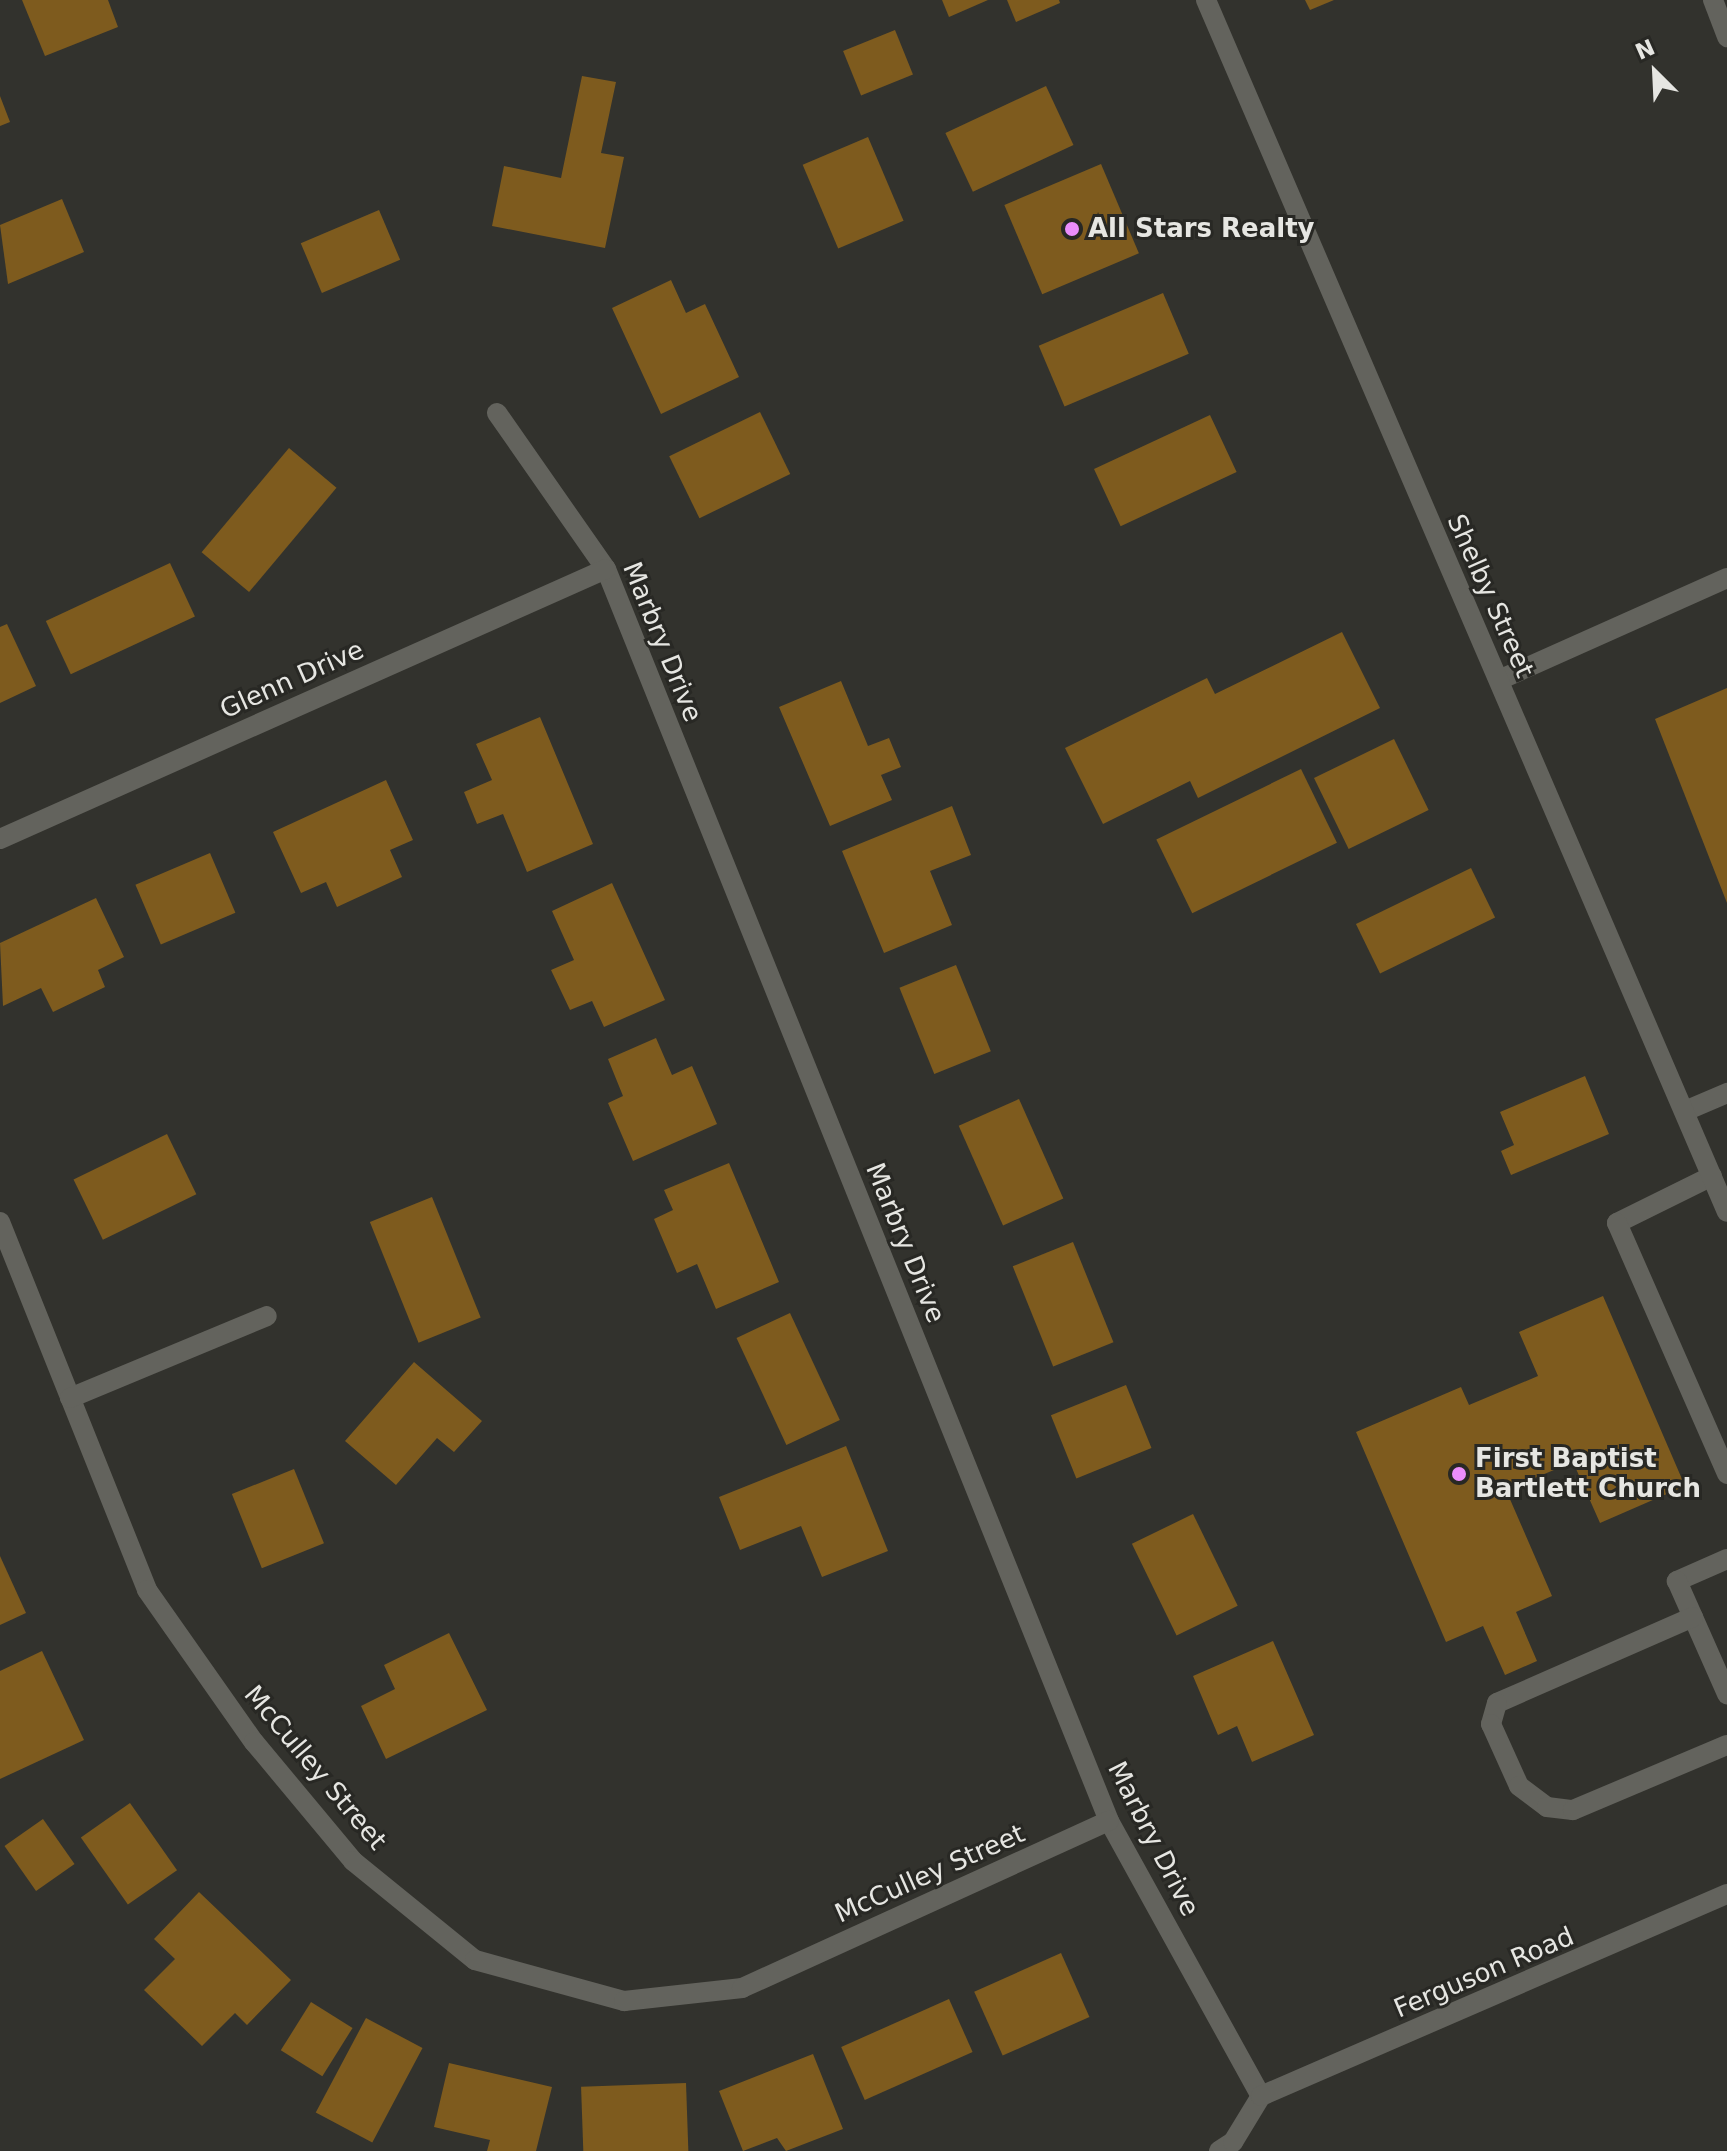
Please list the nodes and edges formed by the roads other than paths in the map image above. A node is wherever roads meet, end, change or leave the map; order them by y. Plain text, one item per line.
1 (1206, 0) edge
2 (1713, 0) edge
3 (1727, 37) edge
4 (497, 413) dead end
5 (606, 569) junction
6 (1727, 578) edge
7 (1499, 680) junction
8 (0, 839) edge
9 (1727, 1093) edge
10 (1685, 1111) junction
11 (1719, 1173) edge
12 (1727, 1212) edge
13 (0, 1222) edge
14 (267, 1316) dead end
15 (70, 1398) junction
16 (1727, 1474) edge
17 (1727, 1559) edge
18 (1693, 1617) junction
19 (1727, 1694) edge
20 (1727, 1745) edge
21 (1109, 1821) junction
22 (1727, 1894) edge
23 (1261, 2096) junction
24 (1219, 2151) edge

1 - 7 street, Shelby Street
2 - 3 street
4 - 5 street, Marbry Drive
5 - 8 street, Glenn Drive
5 - 21 street, Marbry Drive
6 - 7 street
7 - 10 street, Shelby Street
9 - 10 street
10 - 11 street, Shelby Street
11 - 12 street, Shelby Street
11 - 16 street
13 - 15 street, McCulley Street
14 - 15 street
15 - 21 street, McCulley Street
17 - 18 street
18 - 19 street
18 - 20 street
21 - 23 street, Marbry Drive
22 - 23 street, Ferguson Road
23 - 24 street

